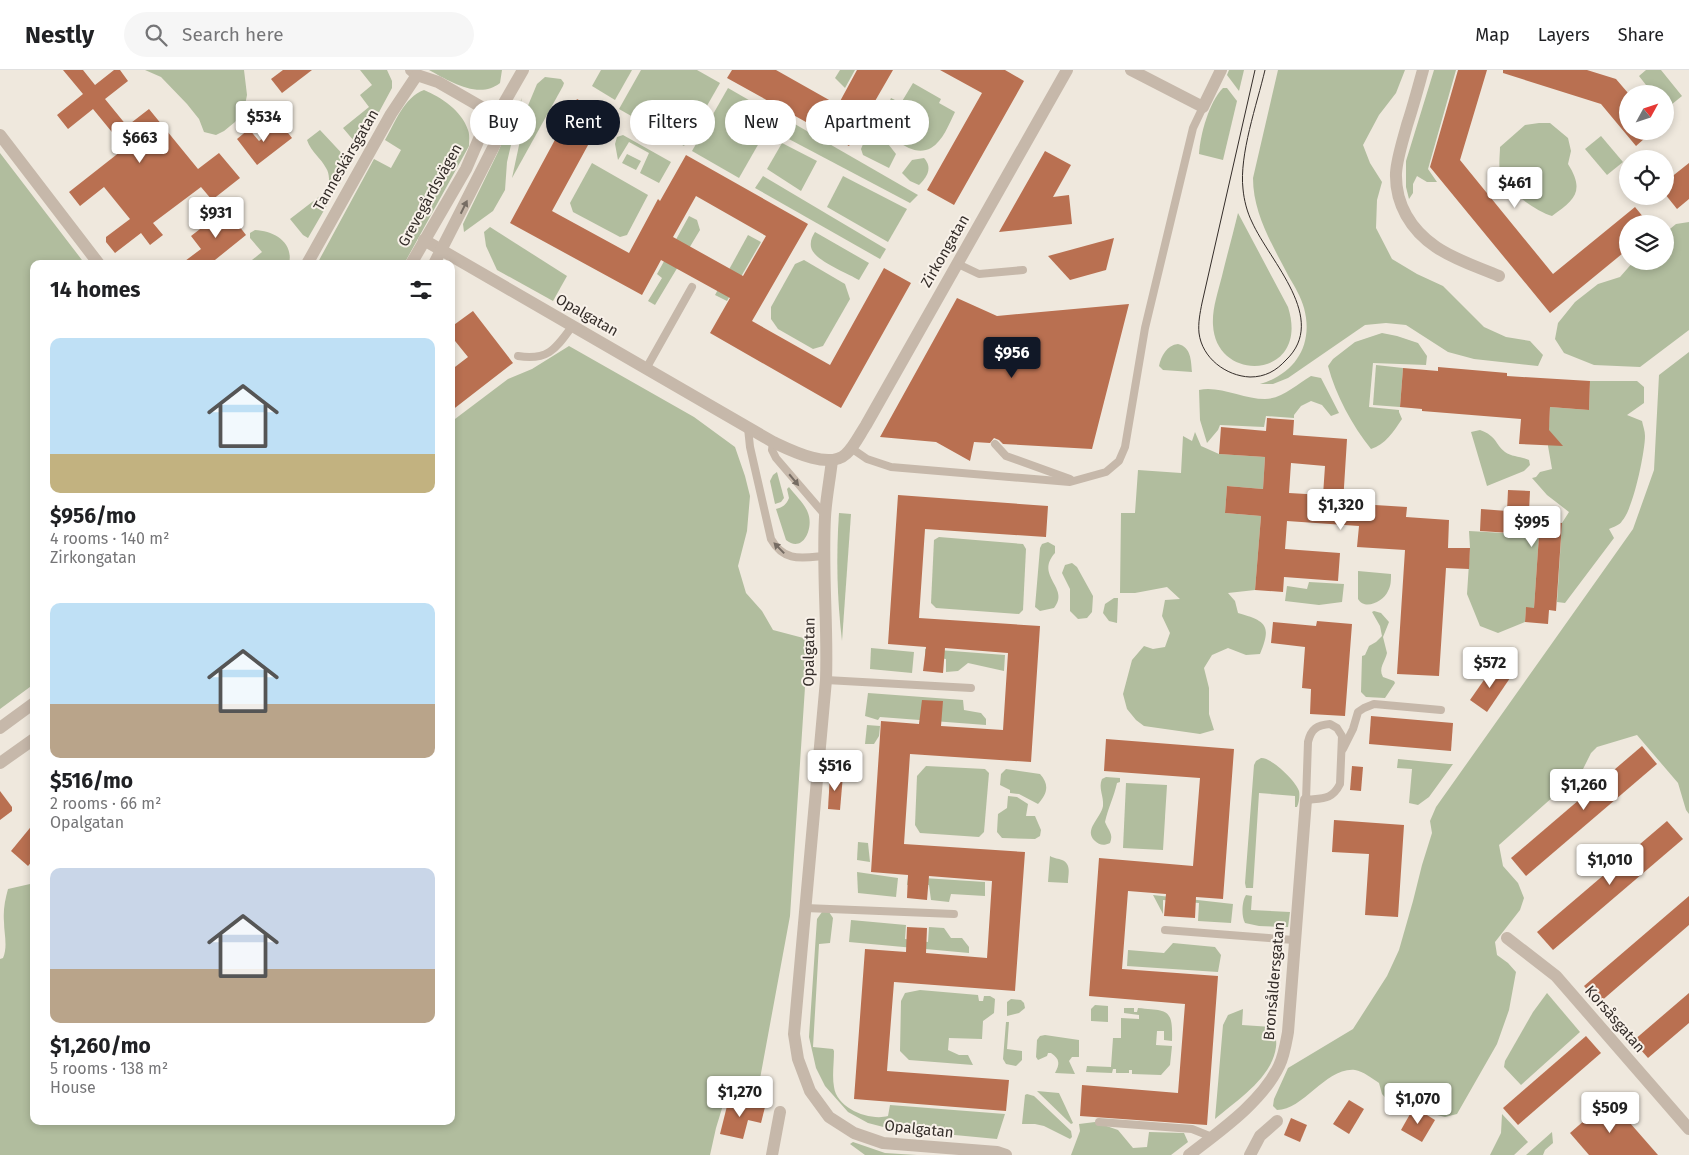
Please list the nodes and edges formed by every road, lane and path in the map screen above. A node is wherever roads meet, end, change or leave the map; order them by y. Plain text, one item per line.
1 (523, 70) edge
2 (1067, 70) edge
3 (1131, 70) edge
4 (1220, 70) edge
5 (1423, 70) edge
6 (414, 72) edge
7 (505, 100) edge
8 (470, 101) edge
9 (1202, 107) junction
10 (0, 134) edge
11 (476, 145) edge
12 (495, 145) edge
13 (424, 240) junction
14 (443, 250) junction
15 (96, 260) edge
16 (308, 260) edge
17 (413, 260) edge
18 (437, 260) edge
19 (958, 264) junction
20 (1023, 270) dead end
21 (1499, 276) dead end
22 (692, 287) dead end
23 (573, 325) junction
24 (518, 356) dead end
25 (647, 367) junction
26 (748, 428) junction
27 (773, 442) junction
28 (995, 444) dead end
29 (851, 448) junction
30 (832, 460) junction
31 (1076, 481) junction
32 (825, 515) junction
33 (824, 556) junction
34 (826, 680) junction
35 (971, 688) dead end
36 (30, 706) edge
37 (1441, 710) dead end
38 (0, 728) edge
39 (30, 742) edge
40 (1341, 752) junction
41 (0, 763) edge
42 (1306, 800) junction
43 (804, 908) junction
44 (954, 914) dead end
45 (1165, 930) dead end
46 (1508, 938) dead end
47 (1294, 940) junction
48 (780, 1112) dead end
49 (1277, 1121) dead end
50 (1099, 1122) dead end
51 (1689, 1130) edge
52 (1212, 1137) junction
53 (772, 1155) edge
54 (1006, 1155) edge
55 (1188, 1155) edge
56 (1250, 1155) edge

1 - 7 street, Grevegårdsvägen
2 - 19 street, Zirkongatan
3 - 9 street
4 - 9 street
5 - 21 street
6 - 8 street
6 - 16 street, Tanneskärsgatan
9 - 31 lane
10 - 15 street
11 - 13 street, Grevegårdsvägen
14 -> 12 street, Grevegårdsvägen
13 - 14 street, Opalgatan
13 - 17 street, Grevegårdsvägen
14 - 18 street, Grevegårdsvägen
14 - 23 street, Opalgatan
19 - 20 lane
19 - 29 street, Zirkongatan
22 - 25 lane
23 - 24 lane
23 - 25 street, Opalgatan
25 - 26 street, Opalgatan
26 - 27 street, Opalgatan
33 -> 26 lane
27 - 30 street, Opalgatan
27 -> 32 lane
28 - 31 lane
29 - 30 street
29 - 31 lane
30 - 32 street, Opalgatan
32 - 33 street, Opalgatan
33 - 34 street, Opalgatan
34 - 35 lane
34 - 43 street, Opalgatan
36 - 38 street
37 - 40 lane
39 - 41 street
40 - 42 lane, Bronsåldersgatan
40 - 42 lane, Bronsåldersgatan
42 - 47 street, Bronsåldersgatan
43 - 44 lane
43 - 54 street, Opalgatan
45 - 47 lane
46 - 51 street, Korsåsgatan
47 - 52 street, Bronsåldersgatan
48 - 53 street
49 - 56 street
50 - 52 lane
52 - 55 street, Bronsåldersgatan

